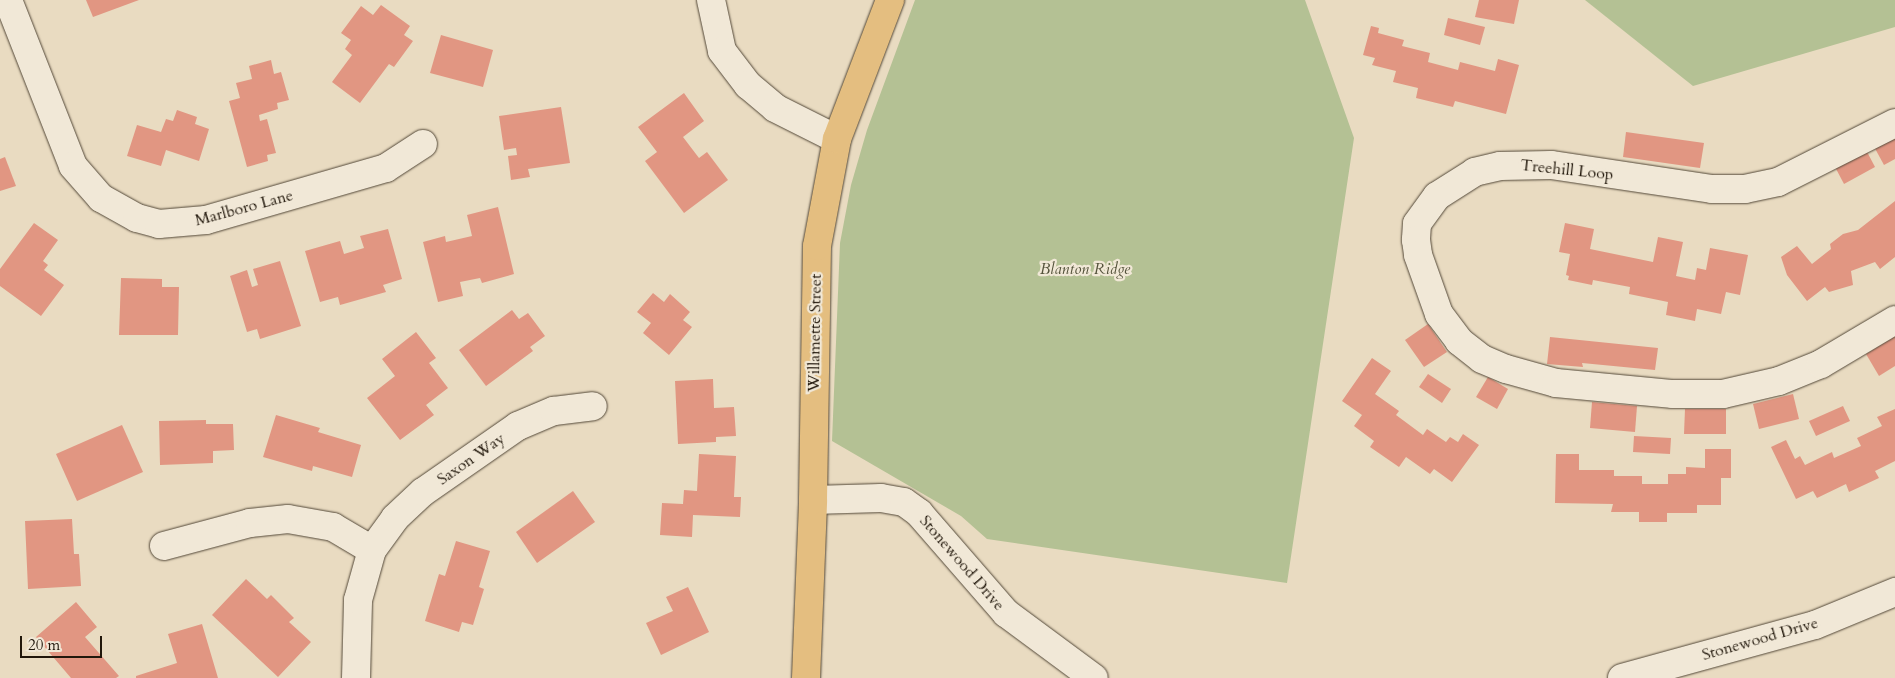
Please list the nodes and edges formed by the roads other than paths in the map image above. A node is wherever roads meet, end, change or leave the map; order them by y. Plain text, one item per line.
1 (8, 0) edge
2 (711, 0) edge
3 (890, 0) edge
4 (1895, 123) edge
5 (836, 139) junction
6 (423, 144) dead end
7 (1895, 320) edge
8 (593, 406) dead end
9 (813, 500) junction
10 (164, 546) dead end
11 (372, 550) junction
12 (1895, 592) edge
13 (356, 678) edge
14 (806, 678) edge
15 (1094, 678) edge
16 (1622, 678) edge

1 - 6 street, Marlboro Lane
2 - 5 street
3 - 5 main road, Willamette Street
4 - 7 street, Treehill Loop
5 - 9 main road, Willamette Street
8 - 11 street, Saxon Way
9 - 14 main road, Willamette Street
9 - 15 street, Stonewood Drive
10 - 11 street
11 - 13 street, Saxon Way
12 - 16 street, Stonewood Drive

